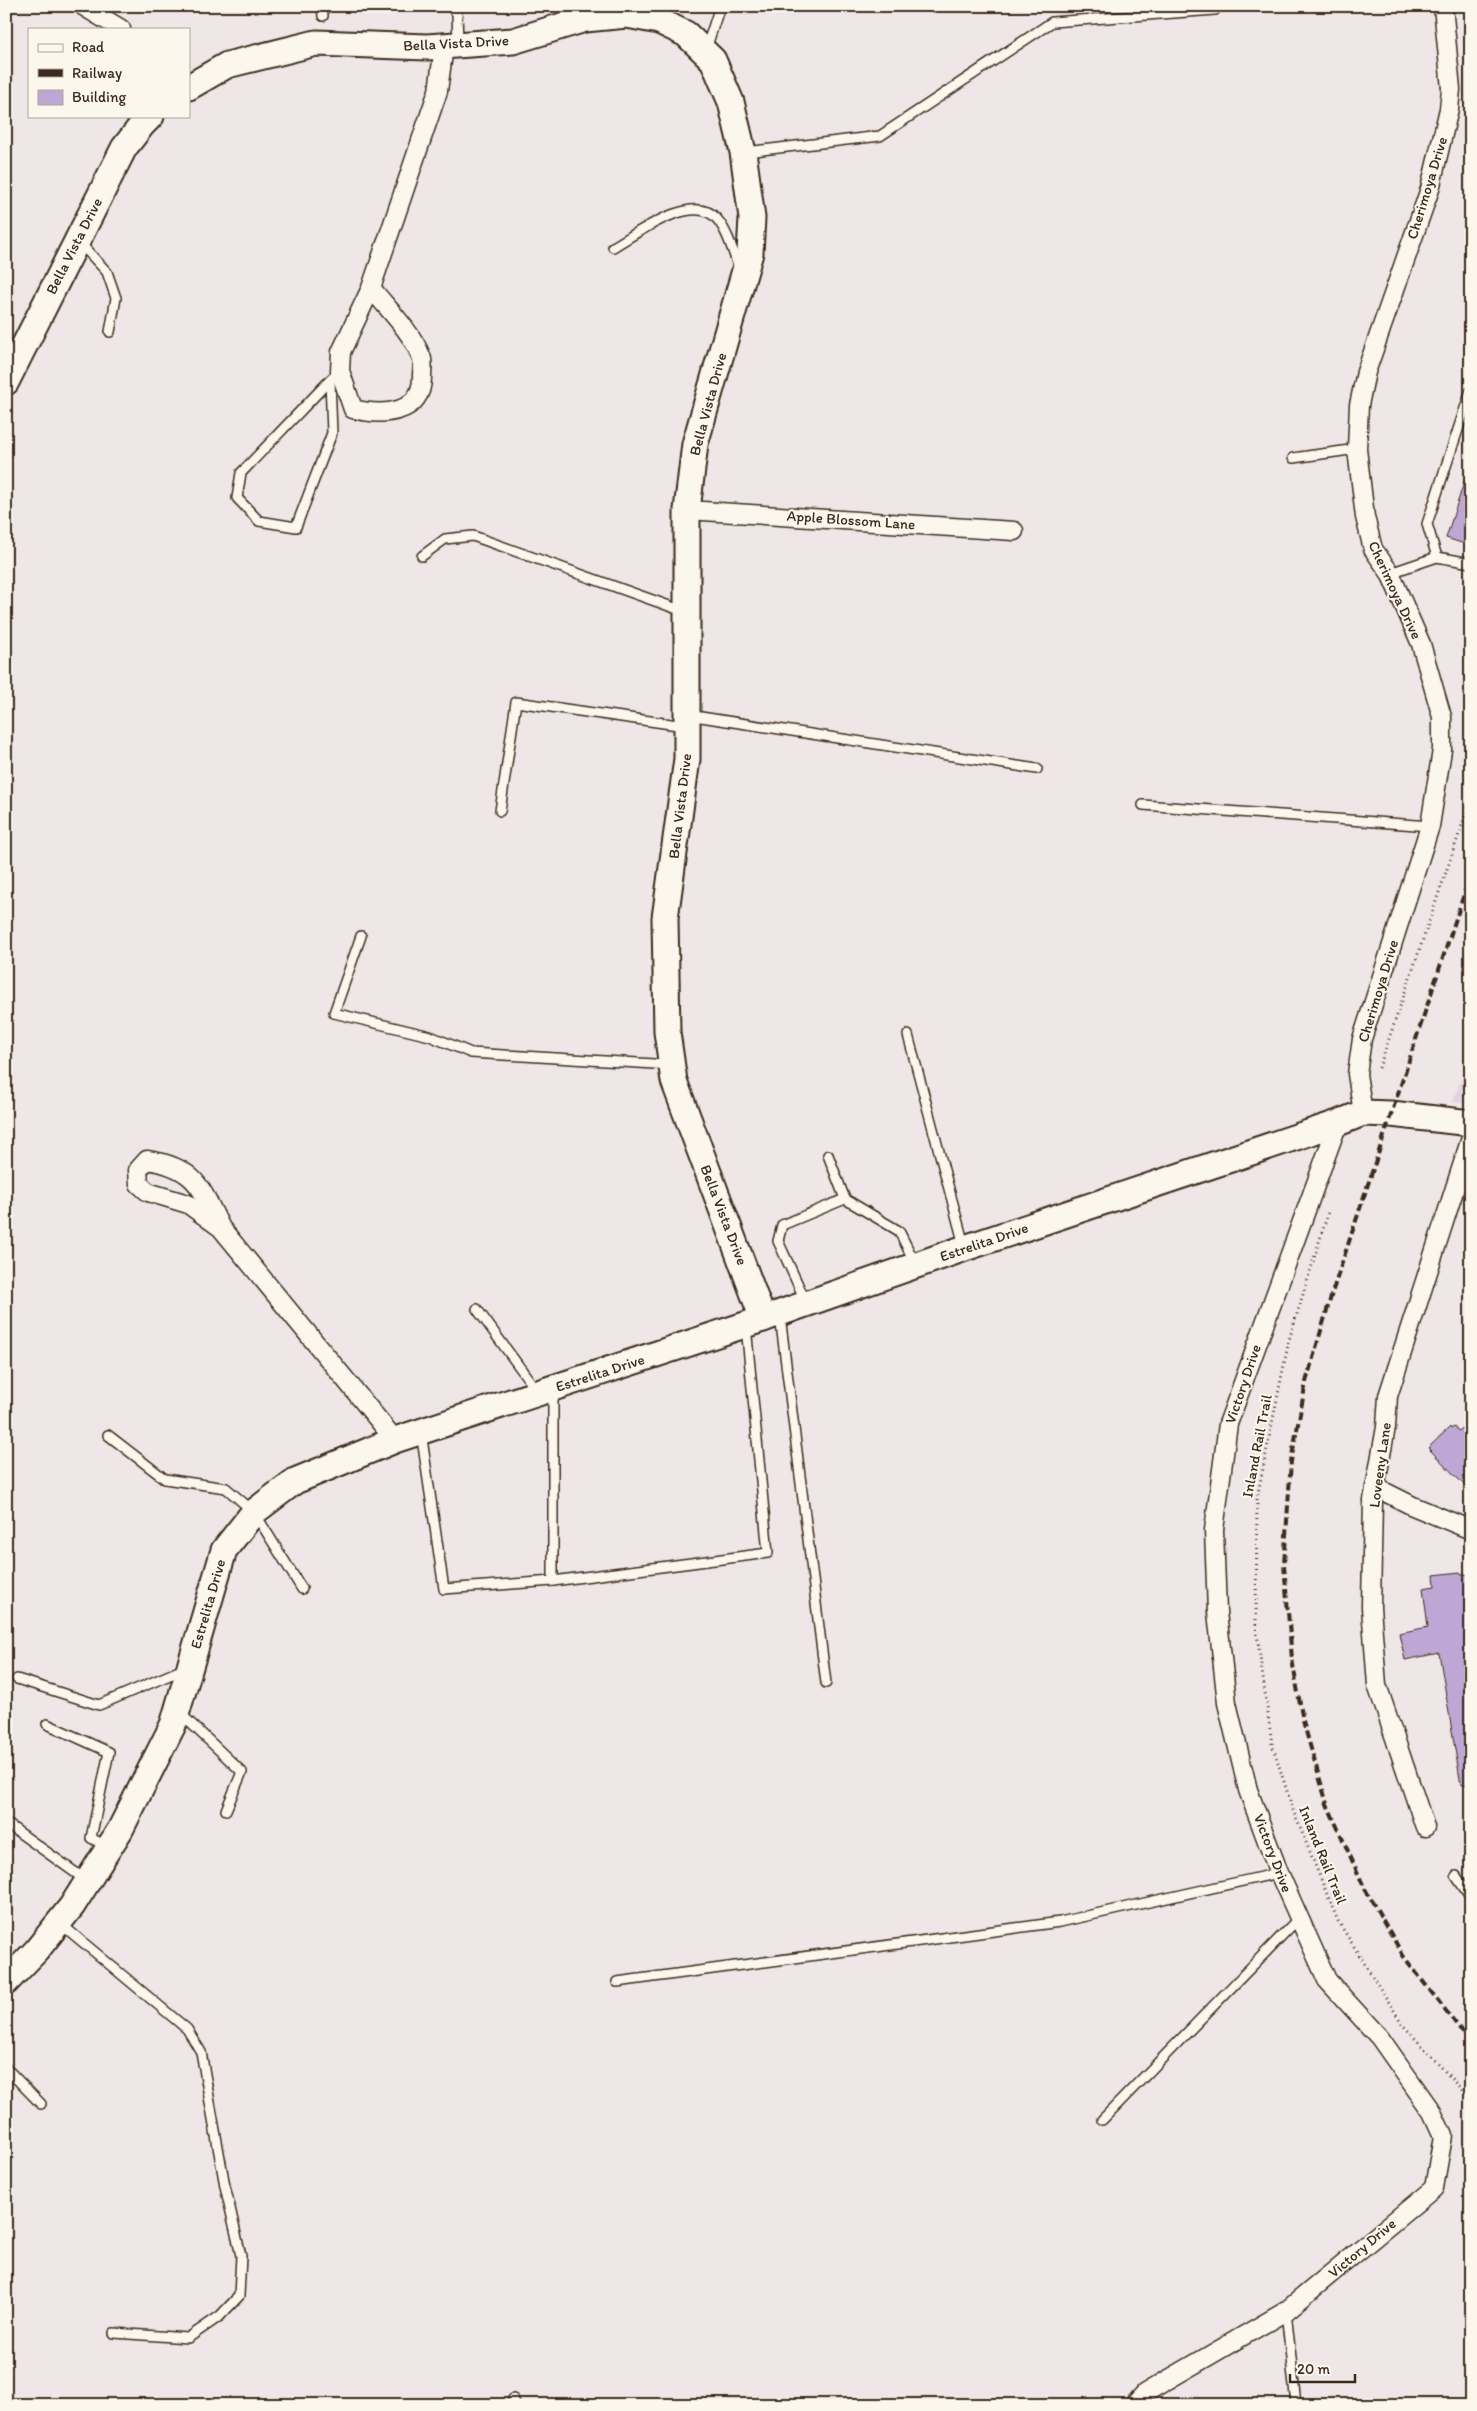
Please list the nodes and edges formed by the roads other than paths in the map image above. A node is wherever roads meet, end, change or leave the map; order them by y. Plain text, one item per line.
1 (83, 6) edge
2 (322, 6) edge
3 (450, 6) edge
4 (720, 6) edge
5 (1443, 6) edge
6 (629, 10) edge
7 (1215, 10) dead end
8 (323, 16) dead end
9 (119, 28) edge
10 (451, 45) junction
11 (705, 52) junction
12 (190, 86) edge
13 (149, 118) edge
14 (743, 152) junction
15 (77, 240) junction
16 (613, 246) dead end
17 (743, 277) junction
18 (371, 288) junction
19 (110, 332) dead end
20 (335, 376) junction
21 (6, 382) edge
22 (1471, 390) edge
23 (1357, 449) junction
24 (1293, 458) dead end
25 (687, 510) junction
26 (1014, 531) dead end
27 (422, 556) dead end
28 (1436, 556) junction
29 (1471, 563) edge
30 (1390, 573) junction
31 (688, 613) junction
32 (688, 721) junction
33 (1037, 769) dead end
34 (1143, 805) dead end
35 (500, 812) dead end
36 (1430, 826) junction
37 (361, 936) dead end
38 (908, 1035) dead end
39 (671, 1065) junction
40 (1363, 1113) junction
41 (1338, 1123) junction
42 (1471, 1123) edge
43 (1471, 1138) edge
44 (828, 1155) dead end
45 (845, 1199) junction
46 (221, 1228) junction
47 (965, 1248) junction
48 (916, 1265) junction
49 (807, 1304) junction
50 (477, 1309) dead end
51 (763, 1319) junction
52 (546, 1391) junction
53 (421, 1432) junction
54 (108, 1435) dead end
55 (395, 1440) junction
56 (1375, 1487) junction
57 (254, 1512) junction
58 (1471, 1530) edge
59 (553, 1581) junction
60 (302, 1589) dead end
61 (190, 1666) junction
62 (17, 1679) dead end
63 (826, 1683) dead end
64 (178, 1711) junction
65 (48, 1724) dead end
66 (226, 1810) dead end
67 (6, 1824) edge
68 (1425, 1827) dead end
69 (109, 1848) junction
70 (1279, 1873) junction
71 (1456, 1876) dead end
72 (88, 1881) junction
73 (1471, 1898) edge
74 (1299, 1918) junction
75 (59, 1922) junction
76 (6, 1982) edge
77 (617, 1982) dead end
78 (6, 2068) edge
79 (41, 2104) dead end
80 (1102, 2120) dead end
81 (1286, 2311) junction
82 (114, 2333) dead end
83 (1134, 2405) edge
84 (1296, 2405) edge

1 - 9 street
2 - 8 lane
3 - 10 lane
4 - 11 lane
5 - 23 street, Cherimoya Drive
6 - 10 street, Bella Vista Drive
6 - 11 street, Bella Vista Drive
7 - 14 lane
10 - 12 street, Bella Vista Drive
10 - 18 street
11 - 14 street, Bella Vista Drive
13 - 15 street, Bella Vista Drive
14 - 17 street, Bella Vista Drive
15 - 19 lane
15 - 21 street, Bella Vista Drive
16 - 17 lane
17 - 25 street, Bella Vista Drive
18 - 20 street
18 - 20 street
20 - 20 lane
22 - 28 lane
23 - 24 lane
23 - 30 street, Cherimoya Drive
25 - 26 street, Apple Blossom Lane
25 - 31 street, Bella Vista Drive
27 - 31 lane
28 - 29 lane
28 - 30 lane
30 - 36 street, Cherimoya Drive
31 - 32 street, Bella Vista Drive
32 - 33 lane
32 - 35 lane
32 - 39 street, Bella Vista Drive
34 - 36 lane
36 - 40 street, Cherimoya Drive
37 - 39 lane
38 - 47 lane
39 - 51 street, Bella Vista Drive
40 - 41 street, Estrelita Drive
40 - 42 street, Estrelita Drive
41 - 47 street, Estrelita Drive
41 - 70 street, Victory Drive
43 - 56 street, Loveeny Lane
44 - 45 lane
45 - 48 lane
45 - 49 lane
46 - 46 street
46 - 55 street
47 - 48 street, Estrelita Drive
48 - 49 street, Estrelita Drive
49 - 51 street, Estrelita Drive
50 - 52 lane
51 - 52 street, Estrelita Drive
51 - 59 lane
51 - 63 lane
52 - 53 street, Estrelita Drive
52 - 59 lane
53 - 55 street, Estrelita Drive
53 - 59 lane
54 - 57 lane
55 - 57 street, Estrelita Drive
56 - 58 street
56 - 68 street, Loveeny Lane
57 - 60 lane
57 - 61 street, Estrelita Drive
61 - 62 lane
61 - 64 street, Estrelita Drive
64 - 66 lane
64 - 69 street, Estrelita Drive
65 - 69 lane
67 - 72 lane
69 - 72 street, Estrelita Drive
70 - 74 street, Victory Drive
70 - 77 lane
71 - 73 lane
72 - 75 street, Estrelita Drive
74 - 80 lane
74 - 81 street, Victory Drive
75 - 76 street, Estrelita Drive
75 - 82 lane
78 - 79 lane
81 - 83 street, Victory Drive
81 - 84 lane

